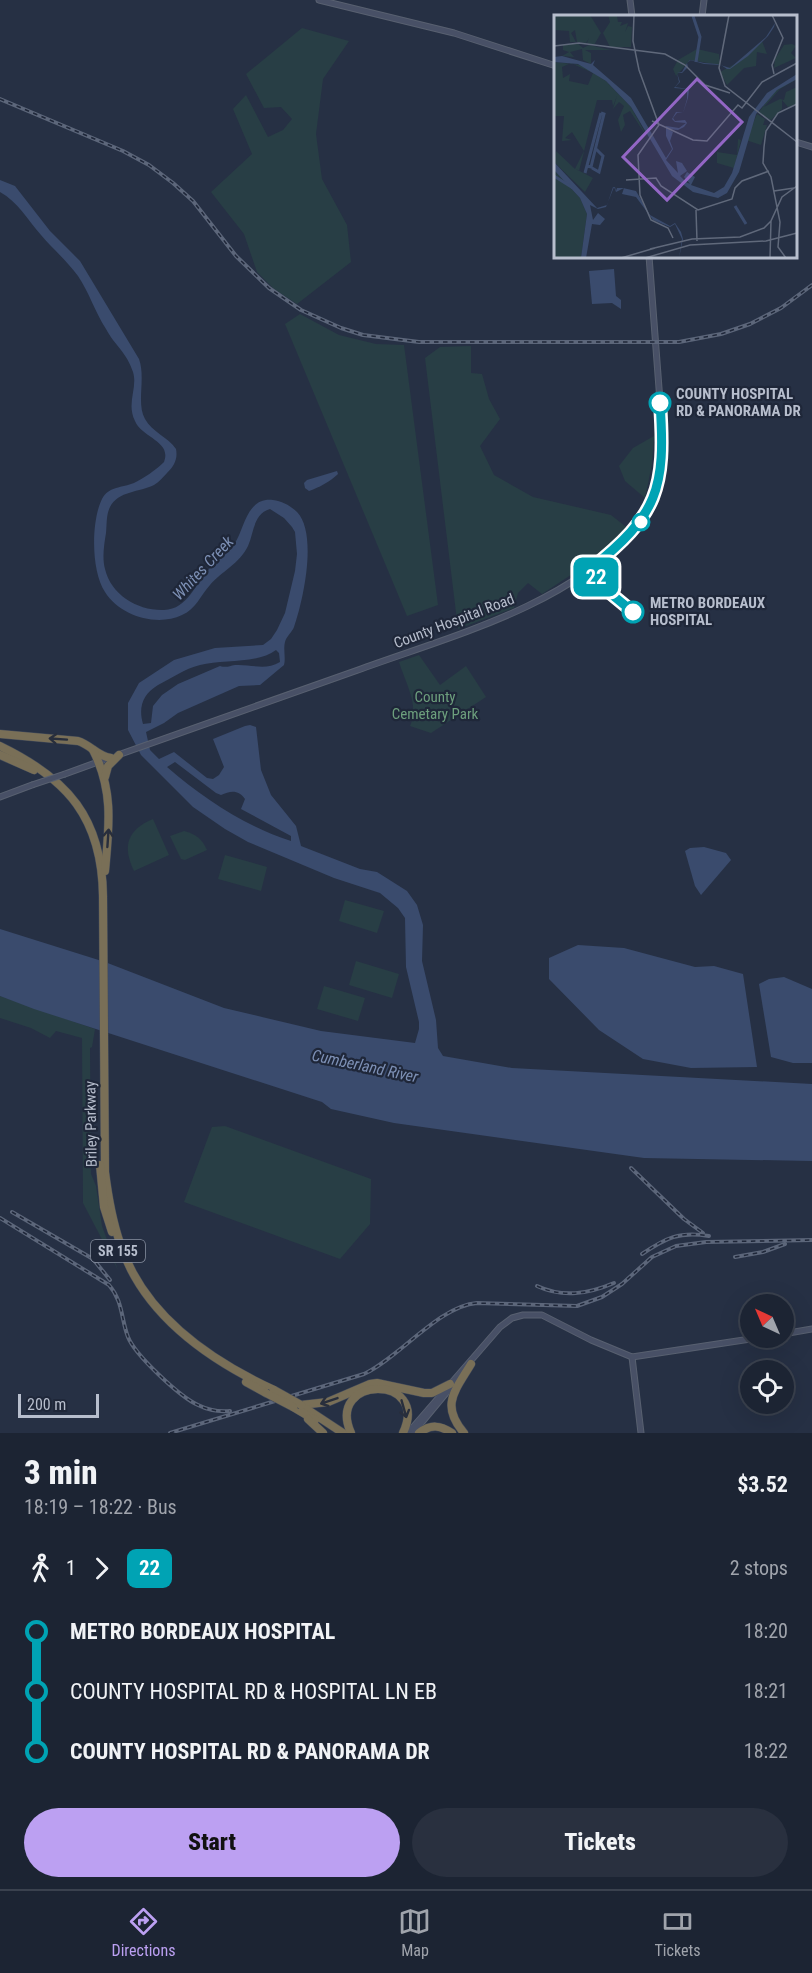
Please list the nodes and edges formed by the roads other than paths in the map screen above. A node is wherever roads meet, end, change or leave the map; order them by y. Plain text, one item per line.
1 (319, 0) edge
2 (630, 0) edge
3 (704, 0) edge
4 (632, 15) edge
5 (702, 15) edge
6 (554, 66) edge
7 (797, 143) edge
8 (812, 147) edge
9 (649, 258) edge
10 (0, 734) edge
11 (0, 746) edge
12 (93, 750) junction
13 (0, 753) edge
14 (115, 757) junction
15 (99, 762) junction
16 (104, 778) junction
17 (0, 797) edge
18 (103, 896) junction
19 (101, 914) junction
20 (101, 1045) junction
21 (812, 1329) edge
22 (794, 1332) edge
23 (488, 1341) junction
24 (740, 1341) edge
25 (632, 1357) junction
26 (471, 1364) junction
27 (450, 1384) junction
28 (298, 1408) junction
29 (322, 1433) edge
30 (335, 1433) edge
31 (343, 1433) edge
32 (351, 1433) edge
33 (403, 1433) edge
34 (408, 1433) edge
35 (413, 1433) edge
36 (419, 1433) edge
37 (452, 1433) edge
38 (464, 1433) edge
39 (641, 1433) edge

1 - 6 main road
2 - 4 main road
3 - 5 main road
7 - 8 main road
9 - 14 main road, County Hospital Road
12 -> 10 highway
11 - 18 highway, Briley Parkway / SR 155
12 - 14 highway
12 - 15 highway
13 - 19 highway, Briley Parkway / SR 155
14 - 15 main road, County Hospital Road
14 - 16 highway
15 - 16 highway
15 - 17 main road, County Hospital Road, bridge
18 -> 16 highway
18 - 19 highway, Briley Parkway / SR 155
19 - 20 highway, Briley Parkway / SR 155
20 - 28 highway, Briley Parkway / SR 155, bridge
20 - 28 highway, Briley Parkway / SR 155, bridge
21 - 22 main road
23 - 25 main road
23 - 26 main road
23 - 27 main road
24 - 25 main road
25 - 39 main road
26 - 35 main road
26 - 38 highway
27 -> 28 highway
27 - 34 main road
28 - 29 highway
28 - 30 highway, Briley Parkway / SR 155
28 - 31 highway, Briley Parkway / SR 155
32 -> 33 highway
36 - 37 highway

